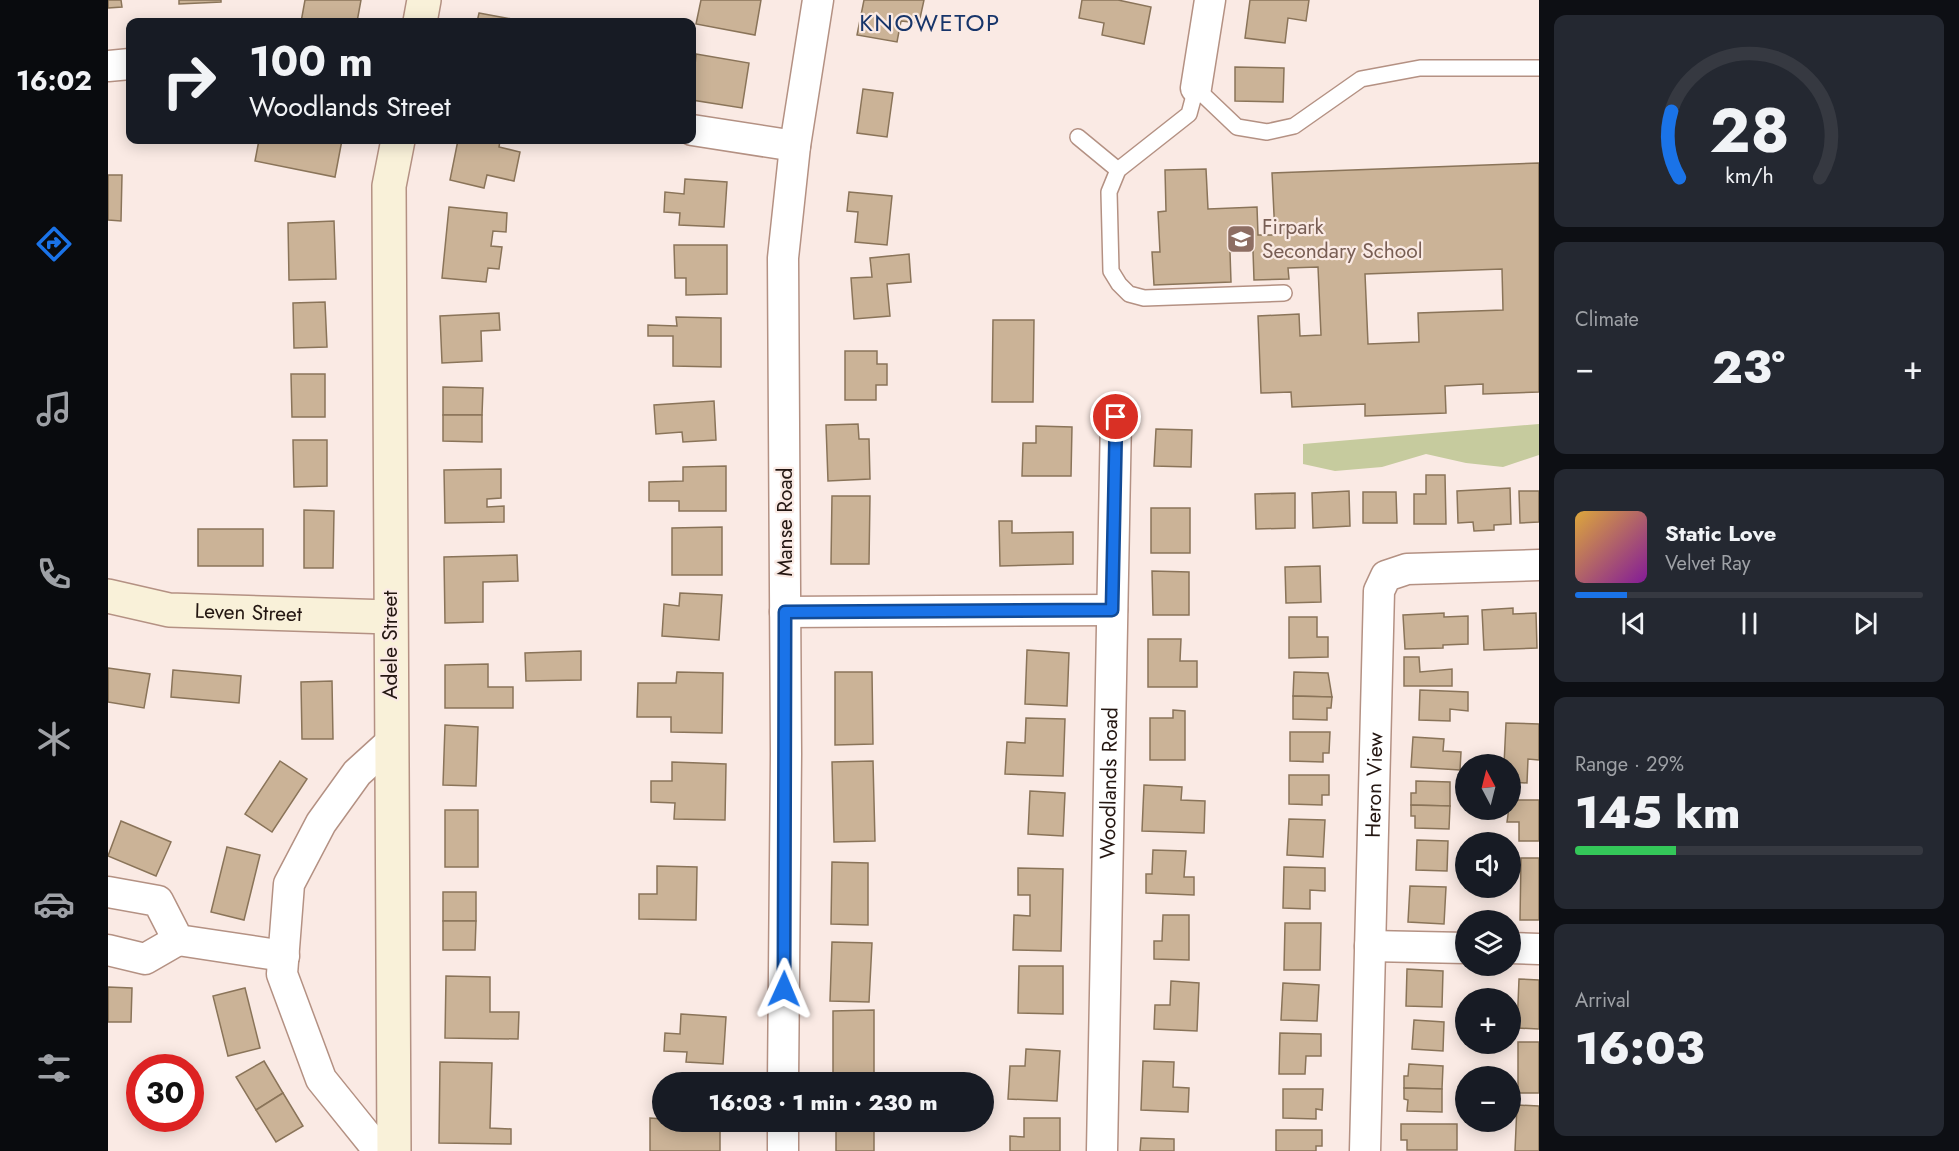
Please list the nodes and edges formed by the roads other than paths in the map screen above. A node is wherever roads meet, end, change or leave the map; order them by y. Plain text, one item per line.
1 (424, 0) edge
2 (819, 0) edge
3 (1210, 0) edge
4 (421, 18) edge
5 (126, 64) edge
6 (108, 66) edge
7 (1539, 68) edge
8 (1196, 88) junction
9 (696, 131) edge
10 (1078, 137) dead end
11 (397, 144) edge
12 (795, 146) junction
13 (1118, 170) junction
14 (1284, 293) dead end
15 (1116, 417) dead end
16 (1539, 566) edge
17 (108, 596) edge
18 (1112, 610) junction
19 (785, 612) junction
20 (390, 617) junction
21 (390, 743) junction
22 (108, 892) edge
23 (178, 940) junction
24 (1370, 946) junction
25 (1455, 948) edge
26 (1521, 948) edge
27 (1539, 949) edge
28 (108, 950) edge
29 (284, 956) junction
30 (783, 1072) edge
31 (783, 1132) edge
32 (379, 1151) edge
33 (394, 1151) edge
34 (783, 1151) edge
35 (1102, 1151) edge
36 (1365, 1151) edge

1 - 4 street
2 - 12 street, Manse Road
3 - 8 street
5 - 6 street
7 - 8 lane
8 - 13 lane
9 - 12 street
10 - 13 lane
11 - 20 street, Adele Street
12 - 19 street, Manse Road
13 - 14 lane
15 - 18 street, Woodlands Road
16 - 24 street, Heron View
17 - 20 street, Leven Street
18 - 19 street
18 - 35 street, Woodlands Road
19 - 30 street, Manse Road
20 - 21 street, Adele Street
21 - 29 street
21 - 33 street, Adele Street
22 - 23 street
23 - 28 street
23 - 29 street
24 - 25 street
24 - 36 street, Heron View
26 - 27 street
29 - 32 street
31 - 34 street

